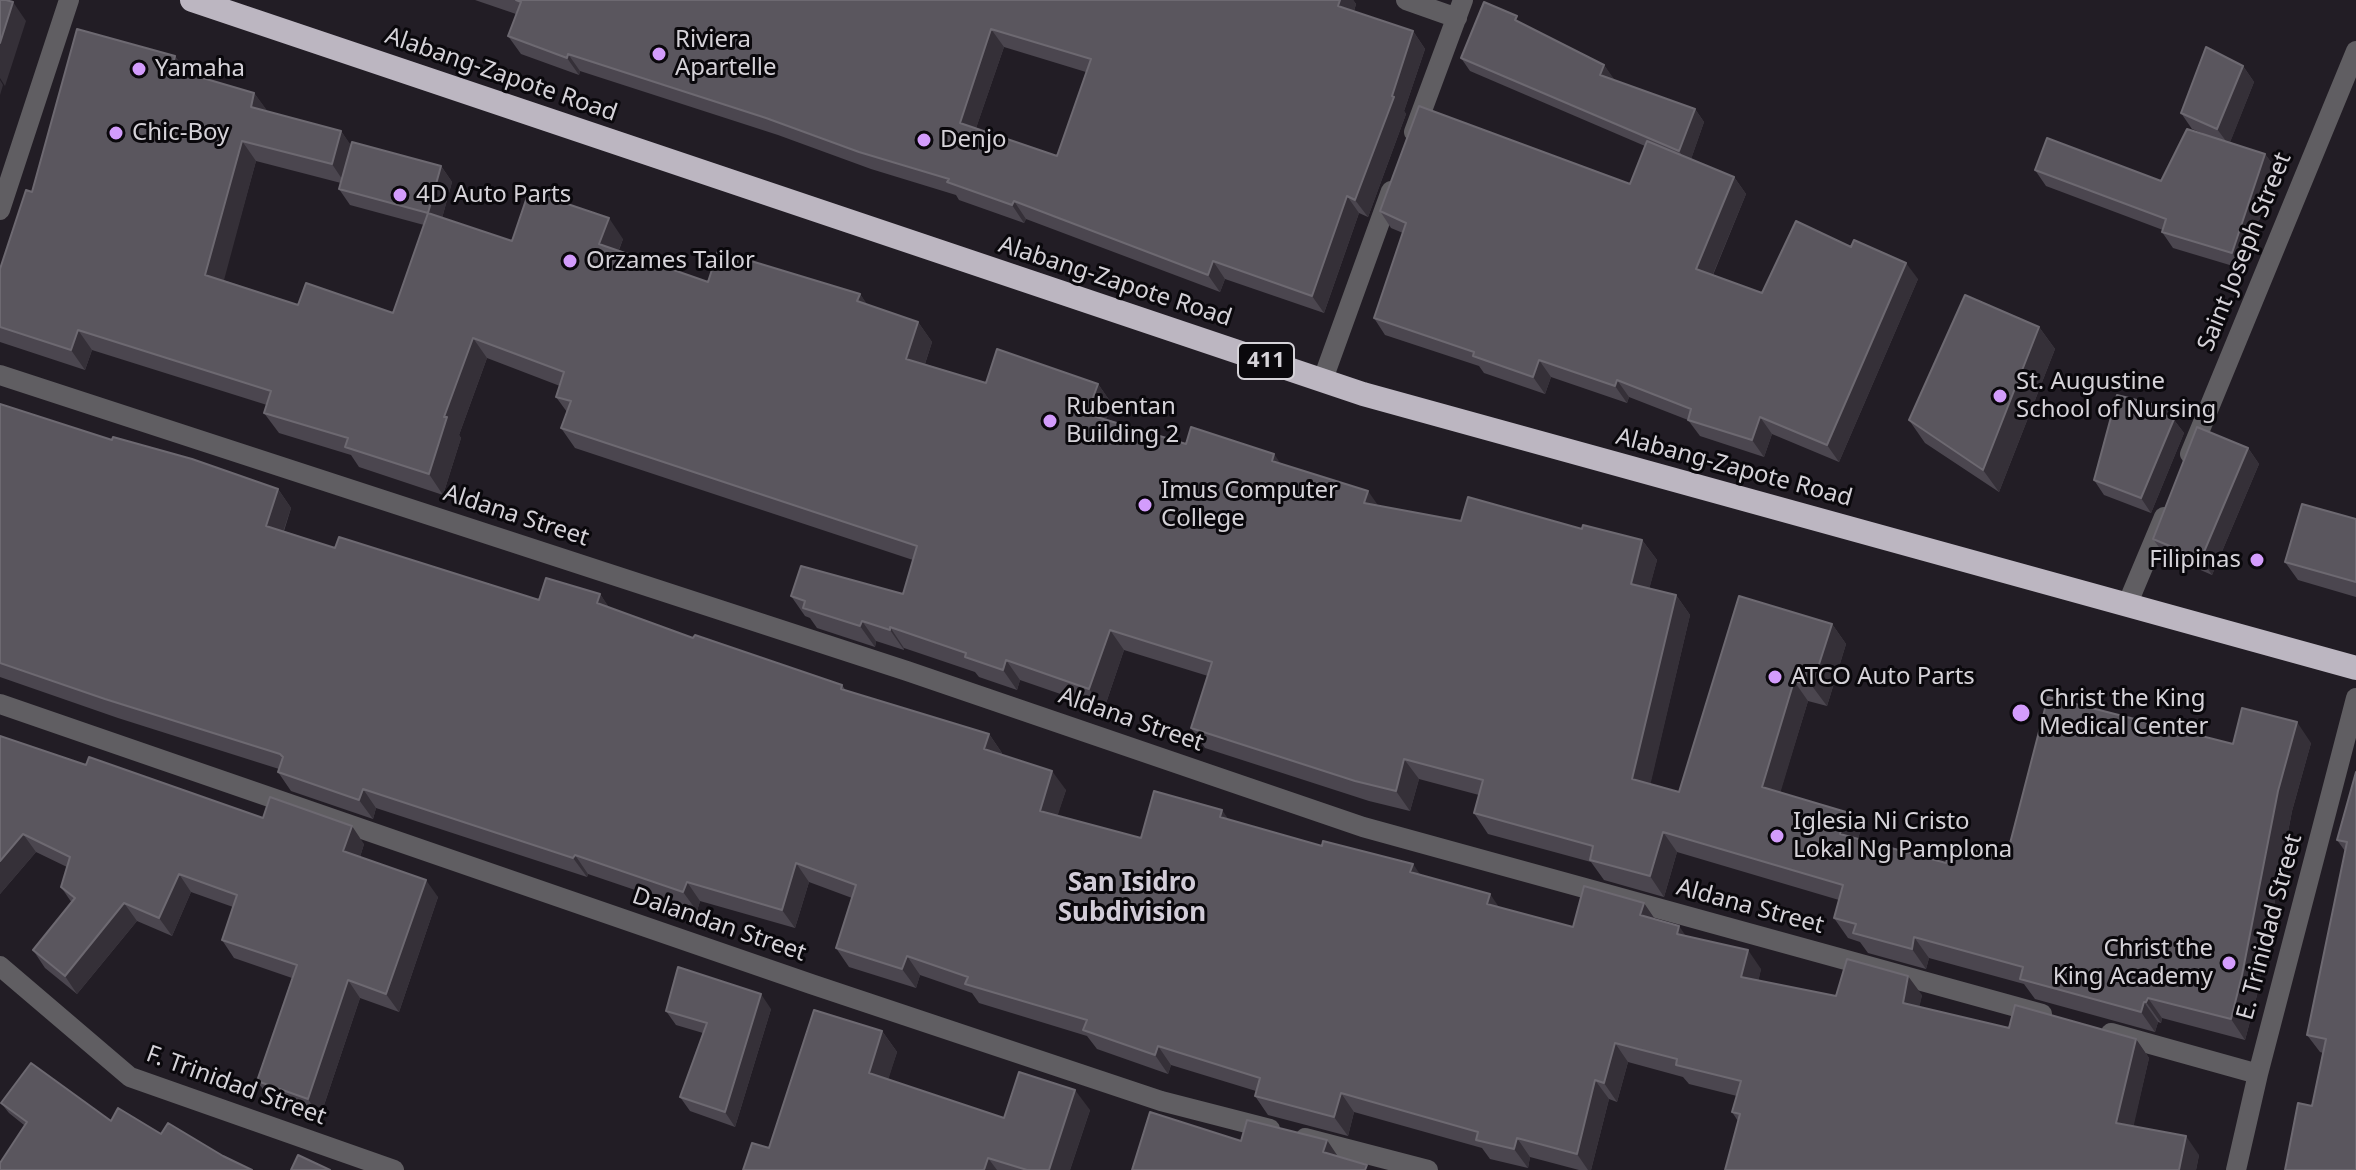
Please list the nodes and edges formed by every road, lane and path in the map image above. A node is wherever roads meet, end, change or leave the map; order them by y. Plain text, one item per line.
1 (69, 0) edge
2 (192, 0) edge
3 (1406, 0) edge
4 (1460, 9) edge
5 (2356, 51) edge
6 (0, 210) edge
7 (0, 375) edge
8 (1323, 379) junction
9 (2181, 474) edge
10 (2169, 503) edge
11 (2127, 605) junction
12 (2356, 668) edge
13 (2356, 698) edge
14 (0, 704) edge
15 (0, 966) edge
16 (2061, 1020) edge
17 (2091, 1028) edge
18 (2258, 1074) junction
19 (394, 1170) edge
20 (1428, 1170) edge
21 (2236, 1170) edge

1 - 6 street
2 - 8 highway, Alabang-Zapote Road / 411
3 - 4 street
4 - 8 street
5 - 9 street, Saint Joseph Street
7 - 16 street, Aldana Street
8 - 11 highway, Alabang-Zapote Road / 411
10 - 11 street
11 - 12 highway, Alabang-Zapote Road / 411
13 - 18 street, E. Trinidad Street
14 - 20 street, Dalandan Street
15 - 19 street, F. Trinidad Street
17 - 18 street
18 - 21 street, E. Trinidad Street

